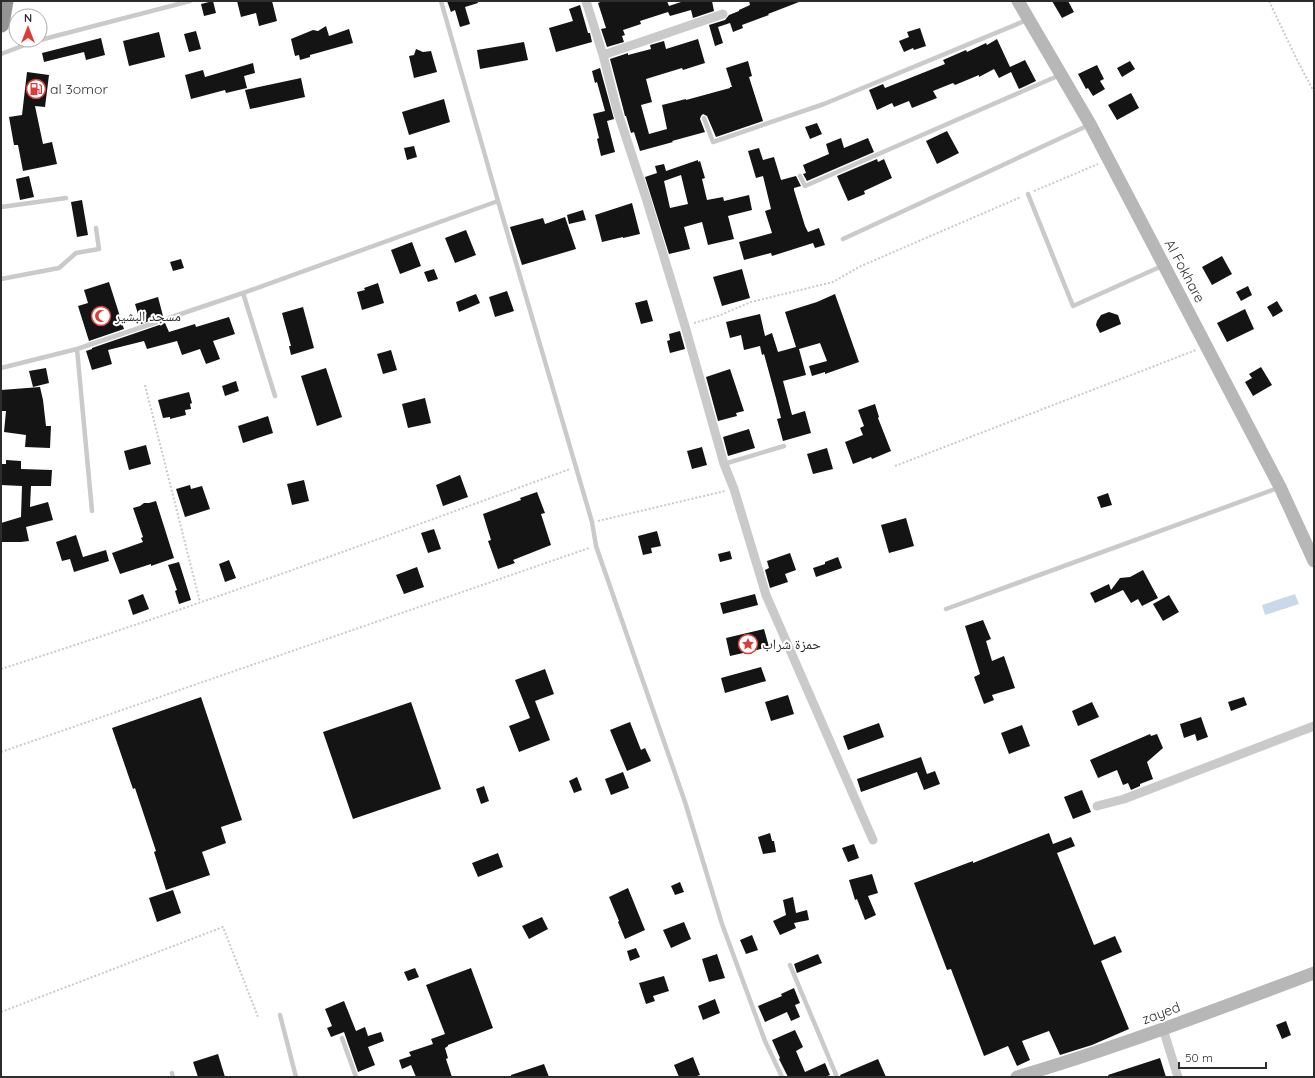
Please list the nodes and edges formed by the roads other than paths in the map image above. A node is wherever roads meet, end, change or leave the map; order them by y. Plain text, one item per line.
1 (6, 1) edge
2 (190, 1) edge
3 (441, 1) edge
4 (586, 1) edge
5 (1018, 1) edge
6 (723, 14) dead end
7 (1029, 19) junction
8 (1, 24) edge
9 (48, 38) edge
10 (17, 48) edge
11 (1, 54) edge
12 (603, 55) junction
13 (1062, 74) junction
14 (704, 118) dead end
15 (1090, 124) junction
16 (800, 176) dead end
17 (1028, 194) road end
18 (66, 198) dead end
19 (498, 202) junction
20 (1, 207) edge
21 (96, 228) dead end
22 (843, 239) dead end
23 (1164, 266) junction
24 (1, 279) edge
25 (242, 293) junction
26 (77, 350) junction
27 (1, 368) edge
28 (275, 396) dead end
29 (784, 446) dead end
30 (724, 464) junction
31 (1280, 487) junction
32 (92, 511) dead end
33 (1314, 561) edge
34 (946, 609) dead end
35 (1314, 726) edge
36 (1097, 806) dead end
37 (873, 840) dead end
38 (790, 964) dead end
39 (1314, 973) edge
40 (280, 1016) dead end
41 (1163, 1029) junction
42 (342, 1038) dead end
43 (296, 1077) edge
44 (356, 1077) edge
45 (782, 1077) edge
46 (837, 1077) edge
47 (1017, 1077) edge
48 (1178, 1077) edge

1 - 8 highway
2 - 9 lane
3 - 19 lane
4 - 12 street
5 - 7 street, Al Fokhare
6 - 12 street
7 - 13 street, Al Fokhare
7 - 14 lane
10 - 11 lane
12 - 30 street
13 - 15 street, Al Fokhare
13 - 16 lane
15 - 22 lane
15 - 23 street, Al Fokhare
17 - 23 lane
18 - 20 lane
19 - 25 lane
19 - 45 lane
21 - 24 lane
23 - 31 street, Al Fokhare
25 - 26 lane
25 - 28 lane
26 - 27 lane
26 - 32 lane
29 - 30 lane
30 - 37 street
31 - 33 street, Al Fokhare
31 - 34 lane
35 - 36 street
38 - 46 lane
39 - 41 street, zayed
40 - 43 lane
41 - 47 street, zayed
41 - 48 street
42 - 44 lane

